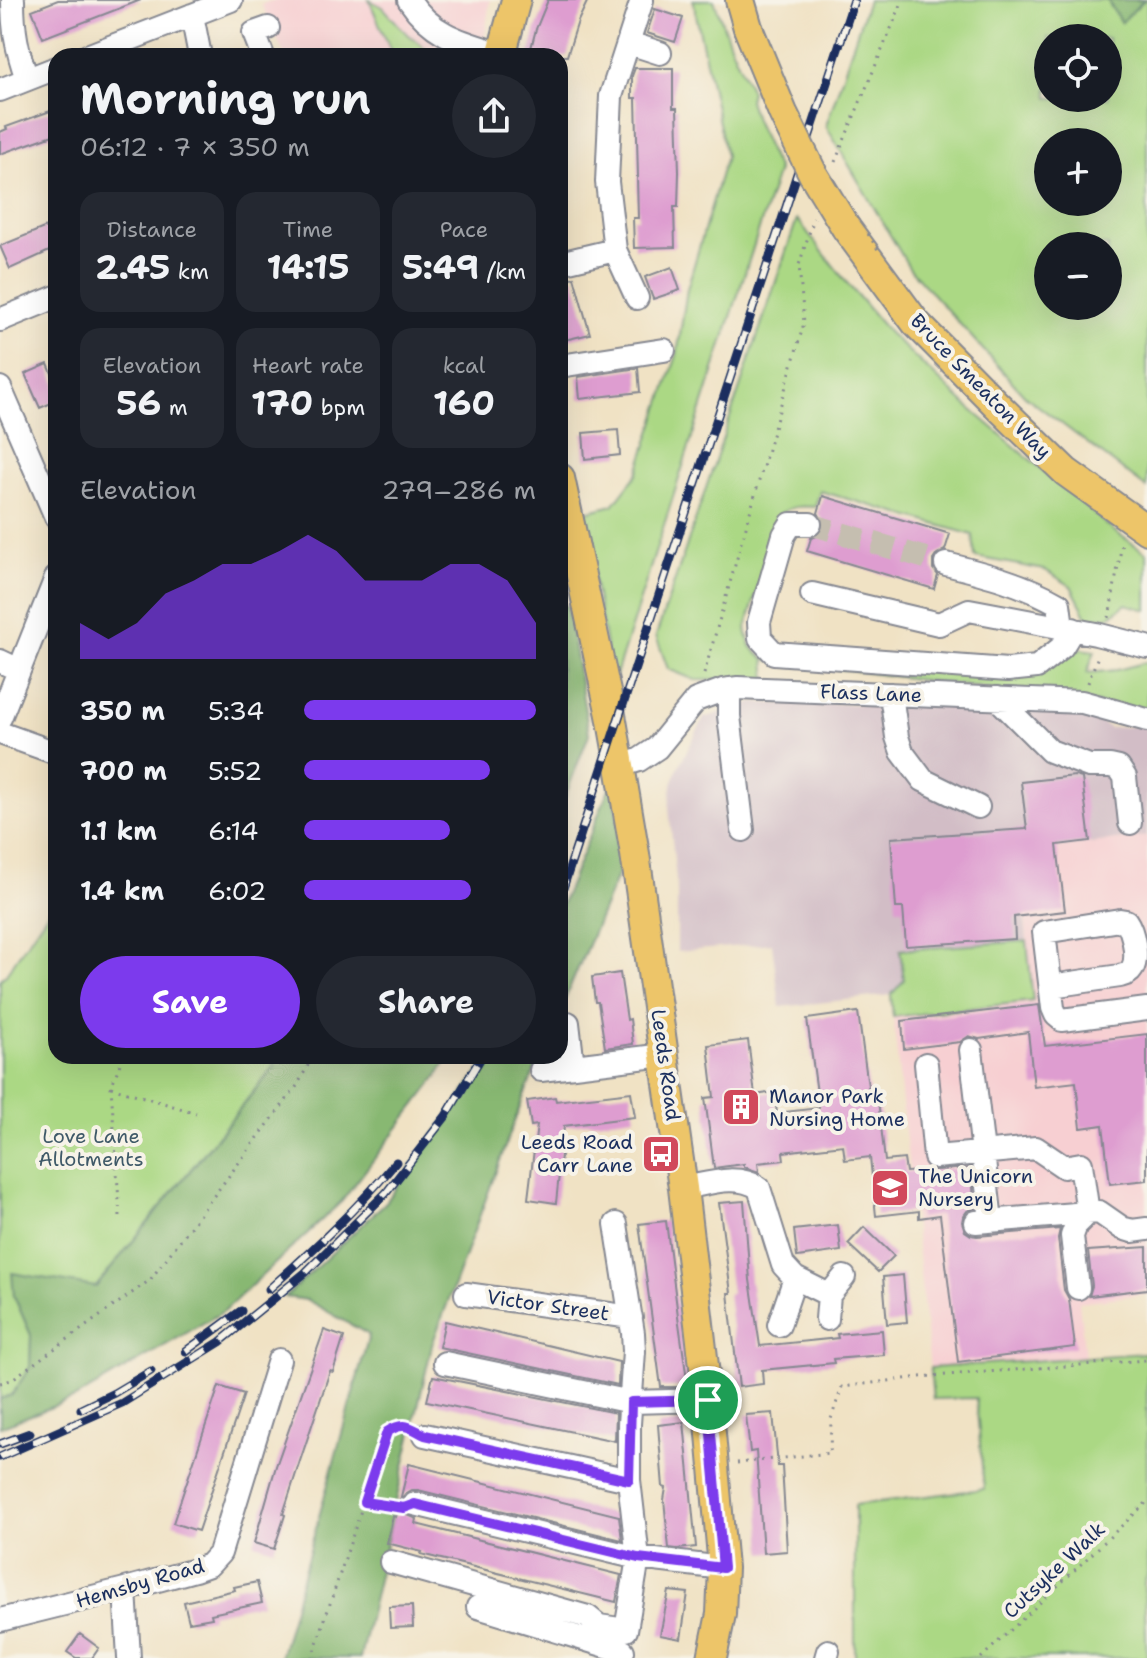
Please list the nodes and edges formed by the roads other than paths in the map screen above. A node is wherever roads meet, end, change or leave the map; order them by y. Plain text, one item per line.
1 (13, 0) edge
2 (231, 0) edge
3 (409, 0) edge
4 (516, 0) edge
5 (642, 0) edge
6 (740, 0) edge
7 (192, 15) junction
8 (268, 28) dead end
9 (629, 43) junction
10 (107, 48) edge
11 (198, 48) edge
12 (260, 48) edge
13 (480, 48) edge
14 (503, 48) edge
15 (660, 53) dead end
16 (48, 71) edge
17 (27, 79) junction
18 (0, 90) edge
19 (615, 250) junction
20 (568, 261) edge
21 (637, 298) dead end
22 (48, 300) edge
23 (0, 320) edge
24 (664, 350) dead end
25 (568, 365) edge
26 (0, 388) edge
27 (48, 478) edge
28 (568, 515) edge
29 (810, 524) dead end
30 (1147, 530) edge
31 (946, 564) tunnel mouth
32 (48, 593) edge
33 (812, 594) dead end
34 (1068, 628) junction
35 (1147, 647) edge
36 (10, 666) edge
37 (729, 689) junction
38 (891, 694) junction
39 (997, 698) junction
40 (0, 718) edge
41 (1147, 720) edge
42 (0, 733) edge
43 (48, 750) edge
44 (620, 766) junction
45 (978, 807) dead end
46 (1130, 823) dead end
47 (743, 830) dead end
48 (1051, 986) dead end
49 (1147, 1009) edge
50 (568, 1023) dead end
51 (971, 1050) dead end
52 (664, 1055) junction
53 (926, 1064) dead end
54 (573, 1066) junction
55 (541, 1070) dead end
56 (983, 1153) junction
57 (683, 1188) junction
58 (1088, 1213) junction
59 (616, 1224) dead end
60 (1147, 1229) edge
61 (844, 1277) dead end
62 (795, 1278) junction
63 (1078, 1288) dead end
64 (466, 1294) dead end
65 (829, 1295) junction
66 (631, 1317) junction
67 (827, 1319) dead end
68 (779, 1325) dead end
69 (279, 1360) dead end
70 (445, 1363) dead end
71 (708, 1400) junction
72 (631, 1402) junction
73 (425, 1435) road end
74 (629, 1480) junction
75 (415, 1504) road end
76 (638, 1558) junction
77 (391, 1562) dead end
78 (723, 1568) junction
79 (125, 1589) junction
80 (478, 1607) dead end
81 (0, 1620) edge
82 (129, 1658) edge
83 (621, 1658) edge
84 (712, 1658) edge

1 - 17 street
2 - 7 street
3 - 13 street
4 - 14 main road
5 - 9 street
6 - 30 main road, Bruce Smeaton Way, bridge
7 - 10 street
7 - 11 street
8 - 12 street
9 - 15 street
9 - 19 street
16 - 17 street
17 - 18 street
19 - 20 street
19 - 21 street
22 - 23 street
24 - 25 street
26 - 27 street
28 - 44 main road, Leeds Road
29 - 34 street
31 - 34 street
32 - 36 street
33 - 34 street
34 - 35 street
36 - 40 street
37 - 38 street, Flass Lane
37 - 44 street, Flass Lane
37 - 47 street
38 - 39 street, Flass Lane
38 - 45 street
39 - 41 street, Flass Lane
39 - 46 street
42 - 43 street
44 - 52 main road, Leeds Road
48 - 49 street
50 - 54 street
51 - 56 street
52 - 54 street
52 - 57 main road, Leeds Road
53 - 56 street
54 - 55 street
56 - 58 street
56 - 58 street
57 - 62 street
57 - 71 main road, Leeds Road
58 - 60 street
58 - 63 street
59 - 66 street
61 - 65 street
62 - 65 street
62 - 68 street
64 - 66 street, Victor Street
65 - 67 street
66 - 72 street
69 - 79 street, Hemsby Road
70 - 72 street
71 - 72 street
71 - 78 main road, Leeds Road
72 - 74 street
73 - 74 street
74 - 76 street
75 - 76 street
76 - 77 street
76 - 78 street
78 - 84 main road, Leeds Road
79 - 81 street, Hemsby Road
79 - 82 street
80 - 83 street

